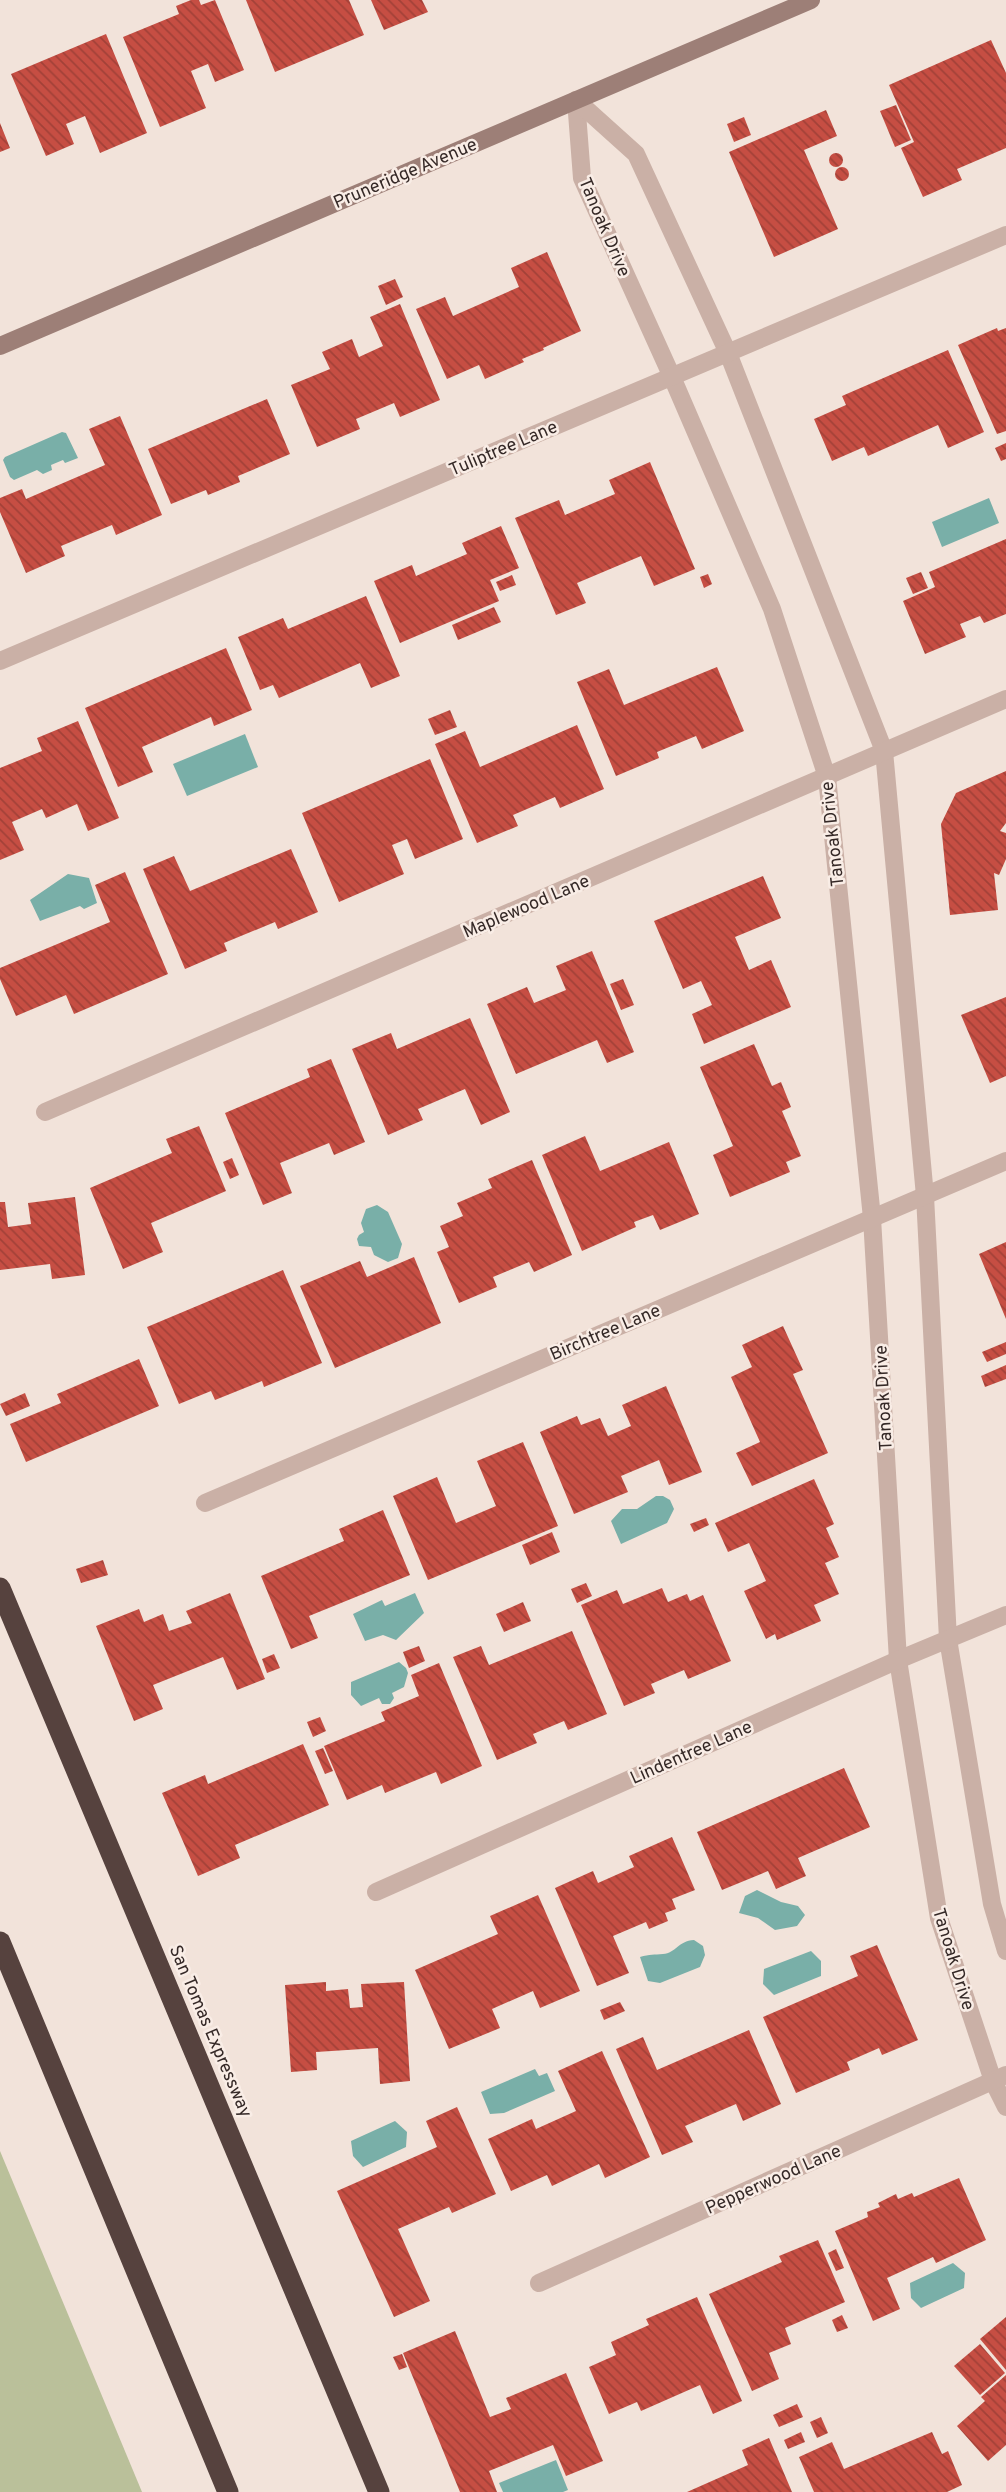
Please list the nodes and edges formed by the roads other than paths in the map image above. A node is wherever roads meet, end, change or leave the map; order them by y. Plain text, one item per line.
1 (811, 0) edge
2 (576, 100) junction
3 (1006, 235) edge
4 (0, 346) edge
5 (727, 353) junction
6 (672, 377) junction
7 (0, 661) edge
8 (1006, 699) edge
9 (884, 751) junction
10 (827, 776) junction
11 (45, 1112) dead end
12 (1006, 1161) edge
13 (925, 1196) junction
14 (872, 1218) junction
15 (205, 1503) dead end
16 (0, 1588) edge
17 (1006, 1615) edge
18 (948, 1639) junction
19 (898, 1660) junction
20 (376, 1892) dead end
21 (0, 1942) edge
22 (1006, 1951) edge
23 (999, 2078) edge
24 (1006, 2107) edge
25 (539, 2283) dead end
26 (228, 2492) edge
27 (379, 2492) edge

1 - 2 main road, Pruneridge Avenue
2 - 4 main road, Pruneridge Avenue
2 - 5 street
2 - 6 street, Tanoak Drive
3 - 5 street, Tuliptree Lane
5 - 6 street, Tuliptree Lane
5 - 9 street
6 - 7 street, Tuliptree Lane
6 - 10 street, Tanoak Drive
8 - 9 street, Maplewood Lane
9 - 10 street, Maplewood Lane
9 - 13 street
10 - 11 street, Maplewood Lane
10 - 14 street, Tanoak Drive
12 - 13 street, Birchtree Lane
13 - 14 street, Birchtree Lane
13 - 18 street
14 - 15 street, Birchtree Lane
14 - 19 street, Tanoak Drive
16 - 27 highway, San Tomas Expressway
17 - 18 street, Lindentree Lane
18 - 19 street, Lindentree Lane
18 - 22 street
19 - 20 street, Lindentree Lane
19 - 23 street, Tanoak Drive
21 - 26 highway
23 - 24 street, Tanoak Drive
23 - 25 street, Pepperwood Lane

